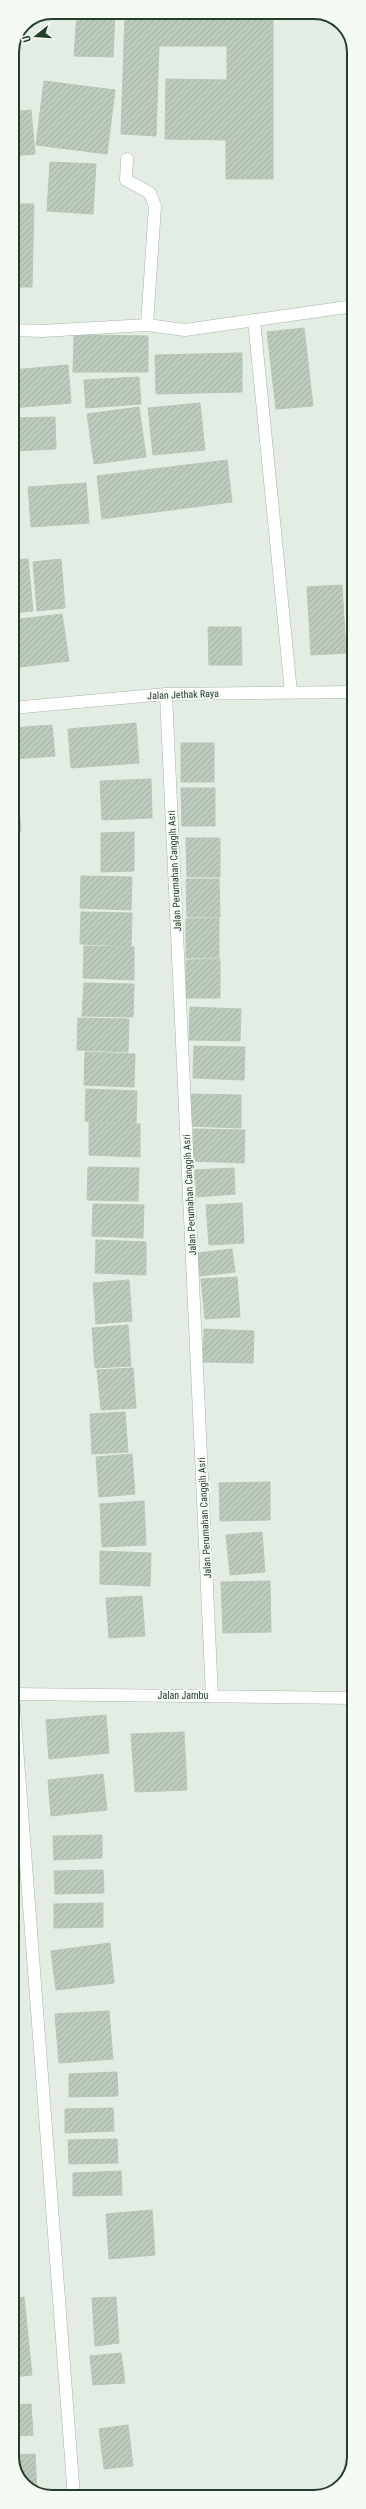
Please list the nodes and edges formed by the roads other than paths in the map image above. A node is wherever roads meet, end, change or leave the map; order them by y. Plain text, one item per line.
1 (127, 159) dead end
2 (347, 307) edge
3 (254, 320) junction
4 (147, 325) junction
5 (19, 330) edge
6 (291, 692) junction
7 (347, 692) edge
8 (166, 694) junction
9 (19, 707) edge
10 (19, 1694) edge
11 (212, 1696) junction
12 (347, 1698) edge
13 (19, 1773) edge
14 (73, 2490) edge

1 - 4 street
2 - 3 street
3 - 4 street
3 - 6 street
4 - 5 street
6 - 7 street, Jalan Jethak Raya
6 - 8 street, Jalan Jethak Raya
8 - 9 street, Jalan Jethak Raya
8 - 11 street, Jalan Perumahan Canggih Asri
10 - 11 street, Jalan Jambu
11 - 12 street, Jalan Jambu
13 - 14 street

